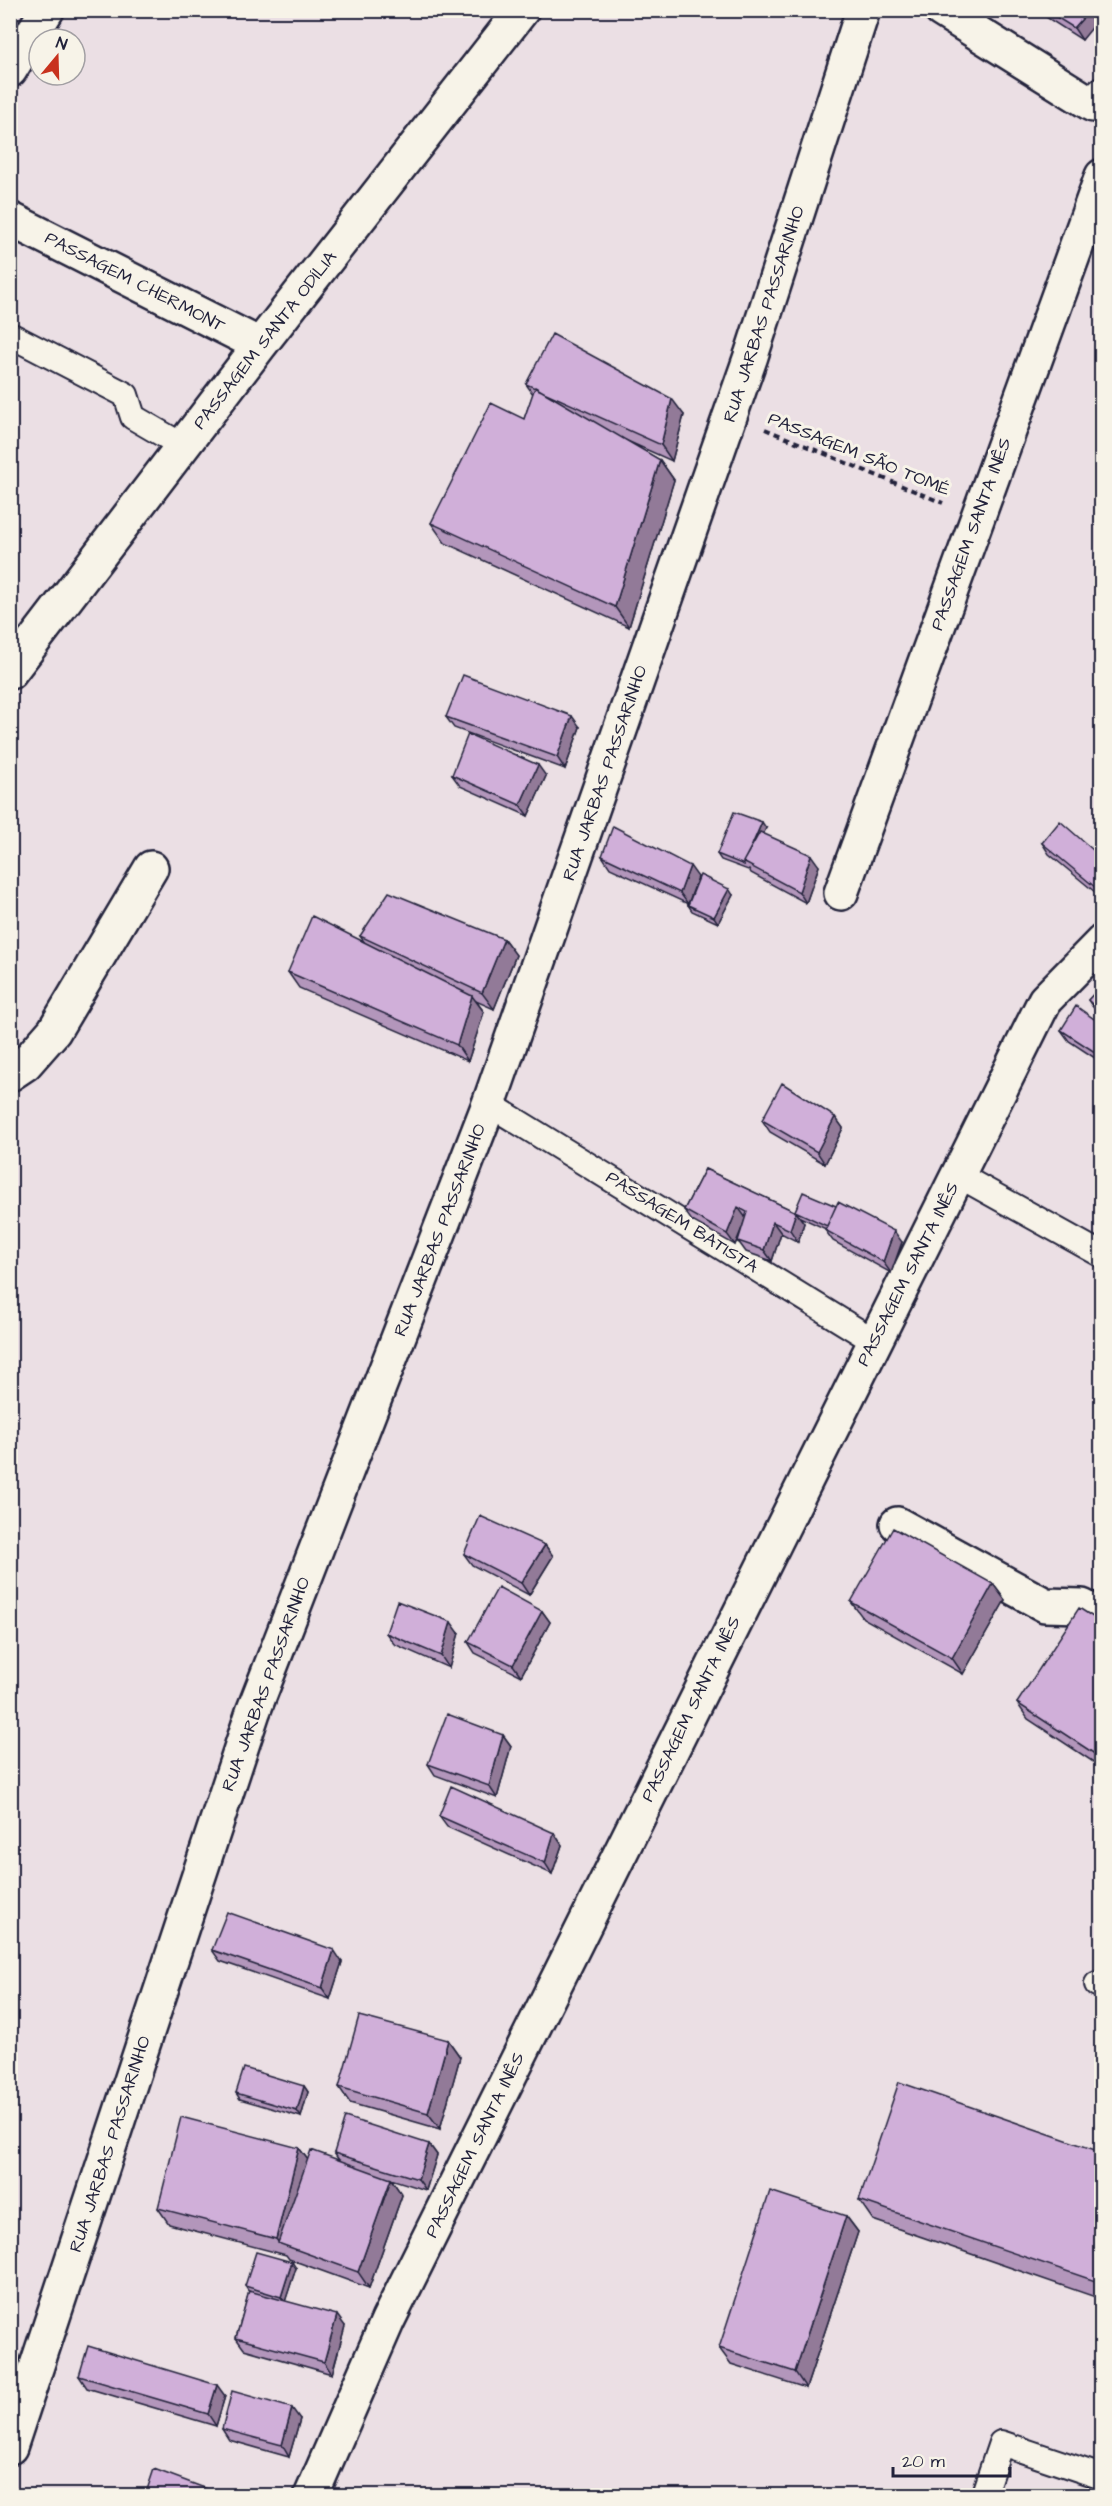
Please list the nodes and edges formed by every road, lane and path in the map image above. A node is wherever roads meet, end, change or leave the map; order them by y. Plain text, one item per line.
1 (47, 10) edge
2 (522, 10) edge
3 (863, 10) edge
4 (941, 10) edge
5 (10, 70) edge
6 (1099, 103) edge
7 (1101, 176) edge
8 (10, 219) edge
9 (10, 335) edge
10 (260, 345) junction
11 (731, 415) junction
12 (183, 446) junction
13 (977, 517) junction
14 (10, 672) edge
15 (151, 867) dead end
16 (841, 893) dead end
17 (1101, 942) edge
18 (10, 1074) edge
19 (489, 1104) junction
20 (958, 1175) junction
21 (1101, 1256) edge
22 (874, 1341) junction
23 (897, 1524) dead end
24 (1101, 1616) edge
25 (10, 2447) edge
26 (1101, 2477) edge
27 (311, 2496) edge
28 (983, 2496) edge

1 - 5 street
2 - 10 street, PASSAGEM SANTA ODÍLIA
3 - 11 street, RUA JARBAS PASSARINHO
4 - 6 street
7 - 13 street, PASSAGEM SANTA INÊS
8 - 10 street, PASSAGEM CHERMONT
9 - 12 lane
10 - 12 street, PASSAGEM SANTA ODÍLIA
11 - 13 path, PASSAGEM SÃO TOMÉ
11 - 19 street, RUA JARBAS PASSARINHO
12 - 14 street, PASSAGEM SANTA ODÍLIA
13 - 16 street, PASSAGEM SANTA INÊS
15 - 18 street
17 - 20 street, PASSAGEM SANTA INÊS
19 - 22 lane, PASSAGEM BATISTA
19 - 25 street, RUA JARBAS PASSARINHO
20 - 21 lane
20 - 22 street, PASSAGEM SANTA INÊS
22 - 27 street, PASSAGEM SANTA INÊS
23 - 24 street
26 - 28 lane

